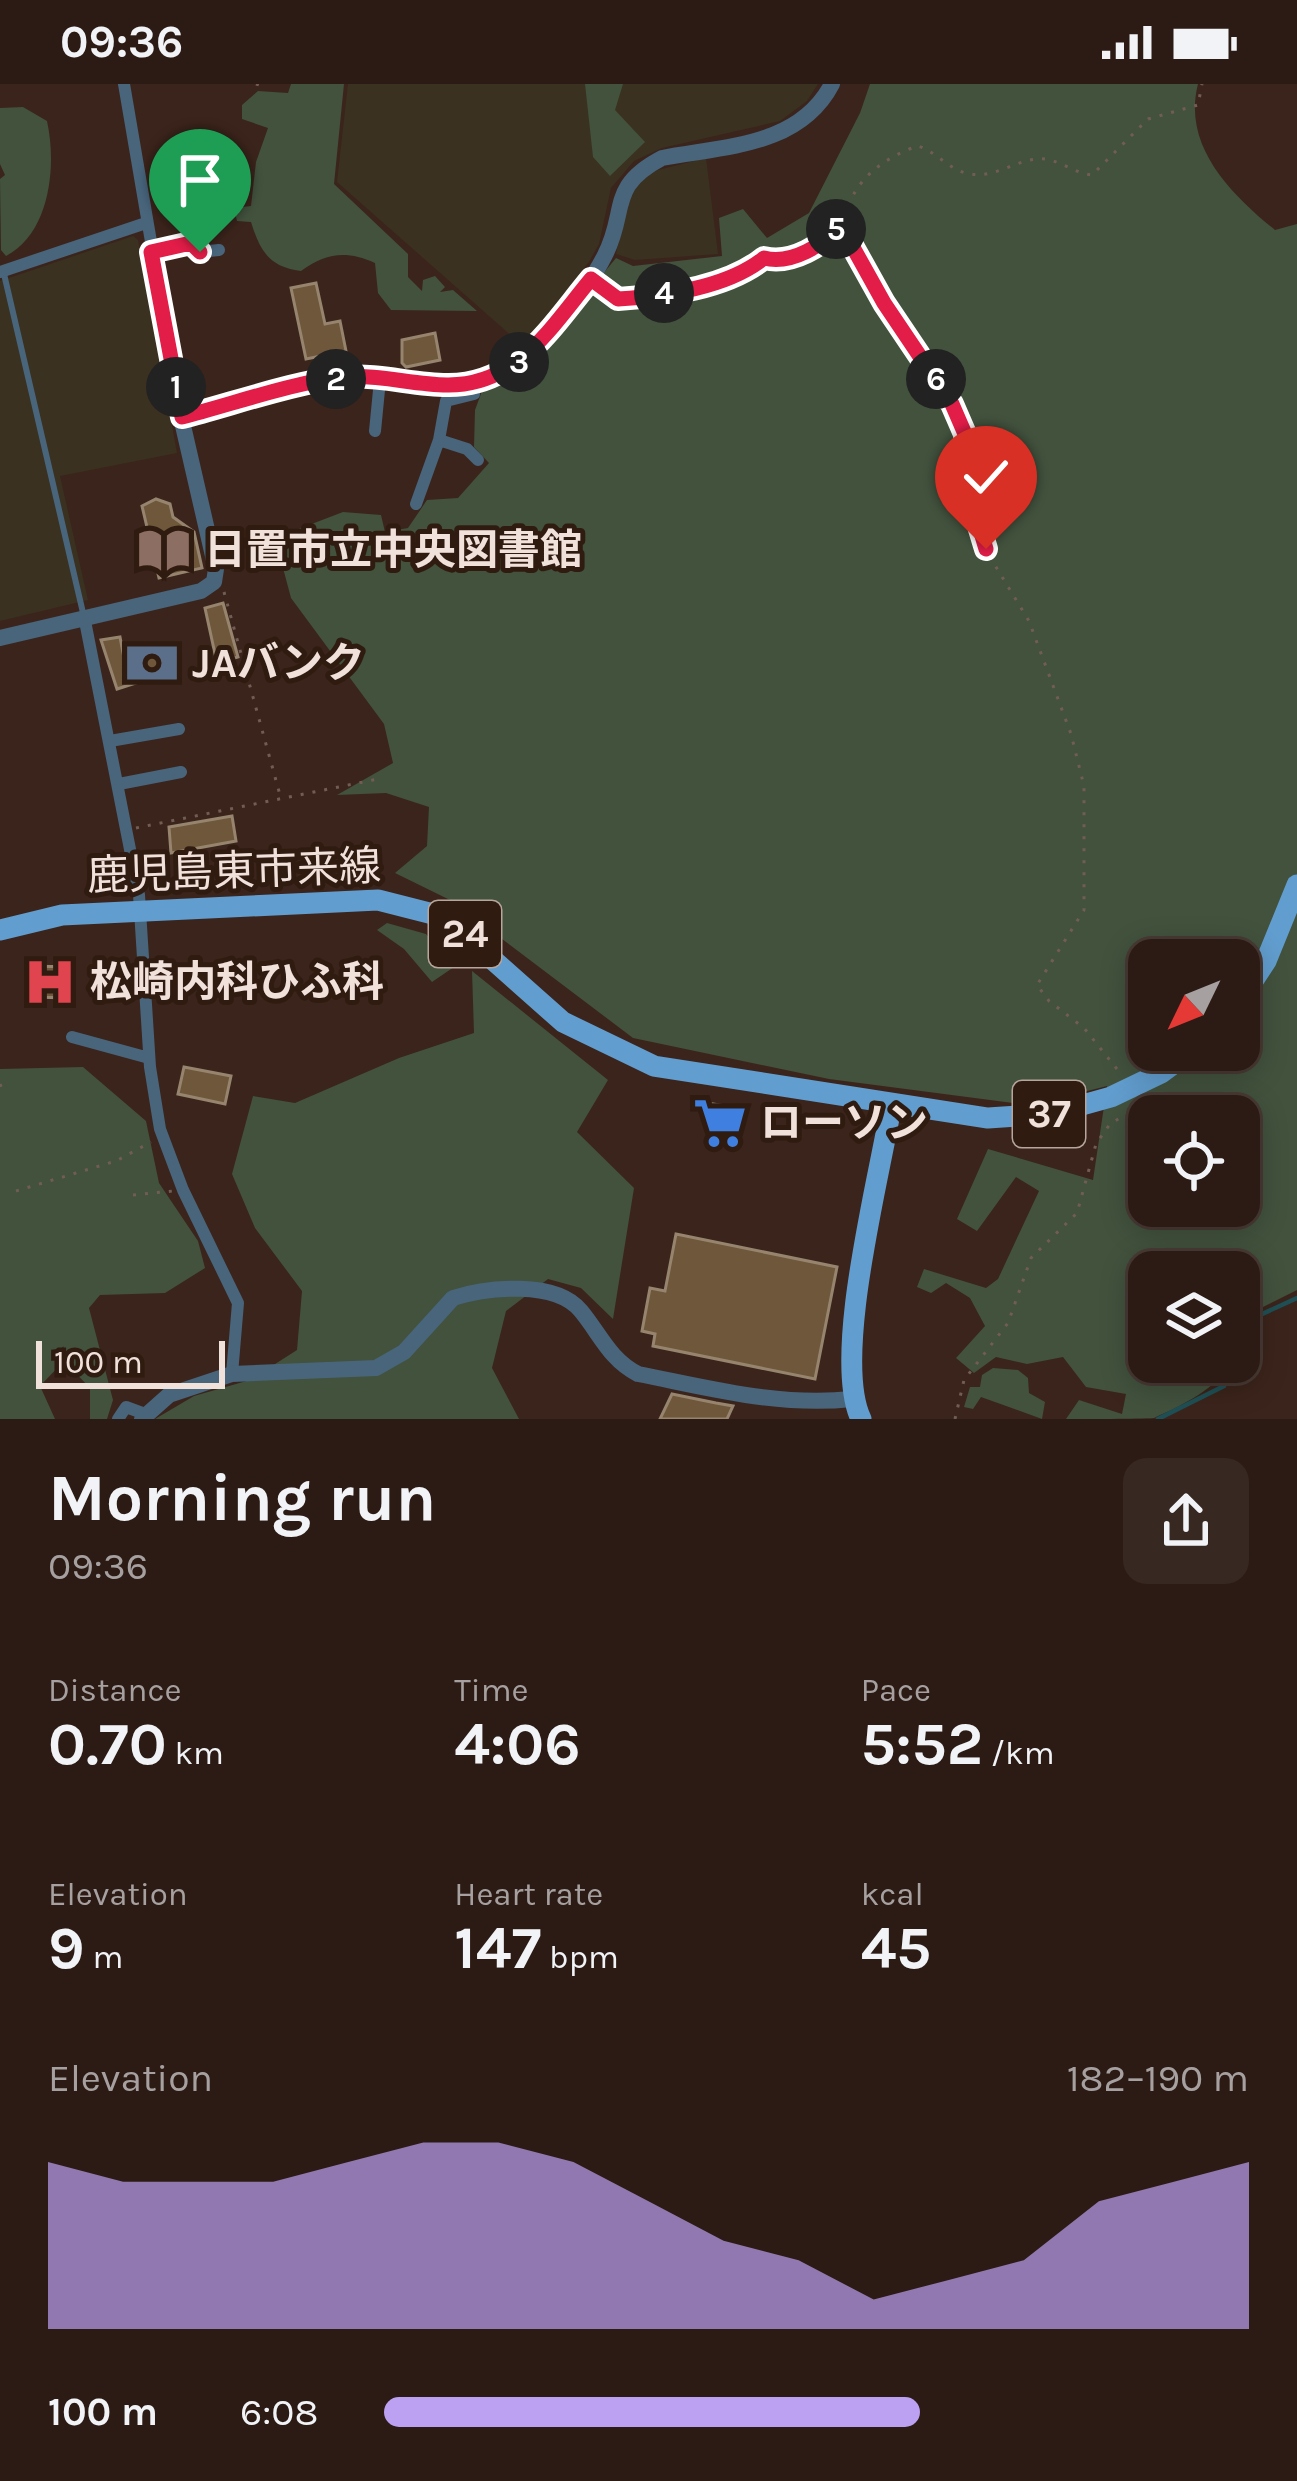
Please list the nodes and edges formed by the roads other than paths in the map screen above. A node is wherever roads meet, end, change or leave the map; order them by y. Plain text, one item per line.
1 (124, 84) edge
2 (832, 84) edge
3 (146, 223) junction
4 (219, 250) dead end
5 (151, 252) junction
6 (2, 272) edge
7 (380, 380) junction
8 (475, 383) junction
9 (182, 417) junction
10 (375, 431) dead end
11 (439, 440) junction
12 (478, 460) dead end
13 (416, 504) dead end
14 (85, 621) junction
15 (0, 638) edge
16 (179, 728) dead end
17 (110, 741) junction
18 (181, 772) dead end
19 (119, 784) junction
20 (1297, 885) edge
21 (139, 910) junction
22 (2, 923) edge
23 (1260, 970) edge
24 (72, 1037) dead end
25 (149, 1058) junction
26 (1164, 1071) edge
27 (892, 1107) junction
28 (232, 1375) junction
29 (857, 1409) edge
30 (144, 1416) edge
31 (118, 1419) edge

1 - 3 street
2 - 8 street
3 - 5 street
3 - 6 street
4 - 5 street
5 - 9 street
6 - 14 lane
7 - 8 street
7 - 9 street
7 - 10 street
8 - 11 street
9 - 14 street
11 - 12 street
11 - 13 street
14 - 15 street
14 - 17 street
16 - 17 street
17 - 19 street
18 - 19 street
19 - 21 street
20 - 23 main road
21 - 22 main road, 鹿児島東市来線 / 24
21 - 25 street
21 - 27 main road, 鹿児島東市来線 / 24
24 - 25 street
25 - 28 street
26 - 27 main road, 37
27 - 29 main road
28 - 29 street
28 - 30 street
30 - 31 street

